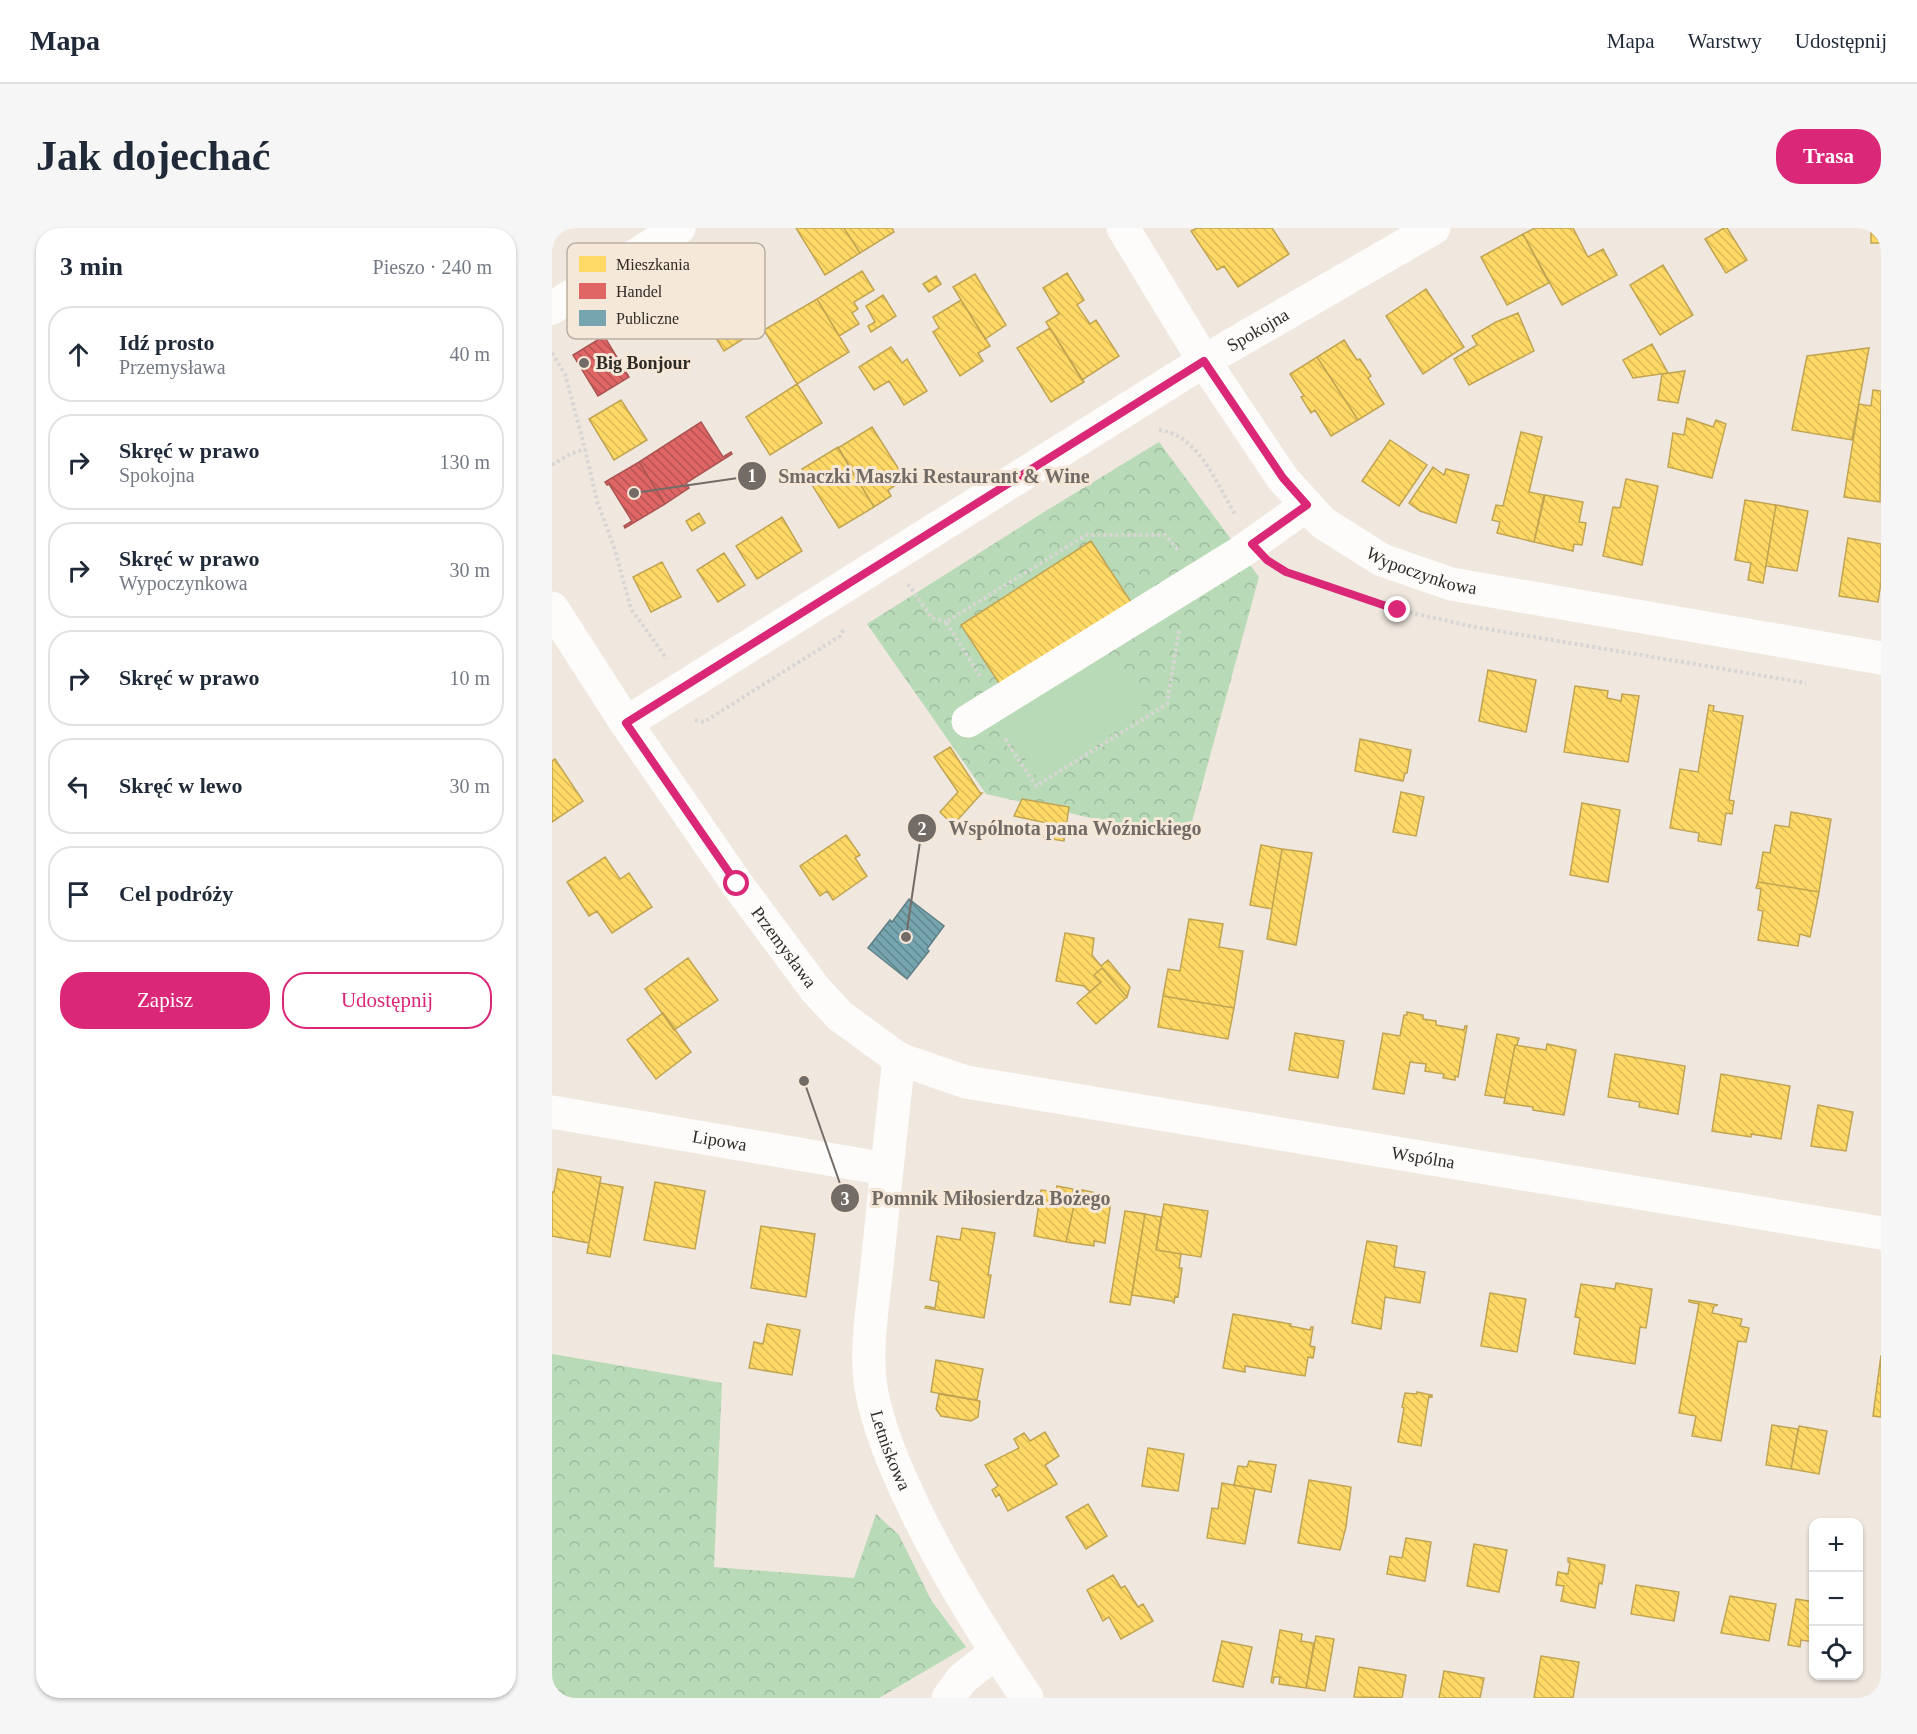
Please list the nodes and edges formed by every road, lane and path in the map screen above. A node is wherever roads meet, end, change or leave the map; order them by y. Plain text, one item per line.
1 (679, 228) edge
2 (1123, 228) edge
3 (1434, 228) edge
4 (655, 243) edge
5 (567, 299) edge
6 (552, 308) edge
7 (552, 352) edge
8 (1204, 361) junction
9 (1157, 430) dead end
10 (585, 448) junction
11 (552, 465) edge
12 (1307, 505) junction
13 (1252, 544) junction
14 (906, 580) dead end
15 (1192, 583) junction
16 (552, 608) edge
17 (946, 622) junction
18 (845, 626) dead end
19 (1881, 658) edge
20 (673, 667) dead end
21 (1812, 683) dead end
22 (984, 711) junction
23 (692, 720) dead end
24 (626, 723) junction
25 (899, 1059) junction
26 (966, 1082) joint
27 (552, 1112) edge
28 (886, 1169) junction
29 (1881, 1233) edge
30 (996, 1652) junction
31 (948, 1698) edge
32 (1027, 1698) edge

1 - 4 street
2 - 8 street, Wypoczynkowa
3 - 8 street, Spokojna
5 - 6 street
7 - 10 path
8 - 12 street, Wypoczynkowa
8 - 24 street, Spokojna
9 - 13 path
10 - 11 path
10 - 20 path
12 - 13 street
12 - 19 street, Wypoczynkowa
13 - 15 street
13 - 21 path
14 - 17 path
15 - 17 path
15 - 22 street
15 - 22 path
16 - 24 street, Przemysława
17 - 22 path
18 - 23 path
24 - 25 street, Przemysława
25 - 26 street, Przemysława
25 - 28 street, Letniskowa
26 - 29 street, Wspólna
27 - 28 street, Lipowa
28 - 30 street, Letniskowa
30 - 31 street
30 - 32 street, Letniskowa

